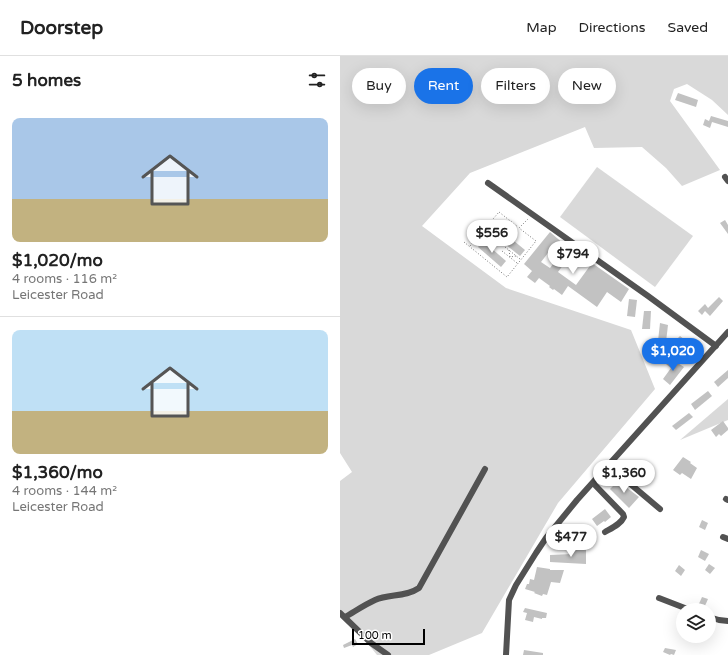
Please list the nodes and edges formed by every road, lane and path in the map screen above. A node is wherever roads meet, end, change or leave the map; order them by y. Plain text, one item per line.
1 (488, 183) dead end
2 (532, 214) junction
3 (519, 228) junction
4 (484, 229) junction
5 (488, 233) junction
6 (480, 234) junction
7 (489, 240) junction
8 (464, 242) dead end
9 (494, 244) dead end
10 (470, 247) junction
11 (505, 247) dead end
12 (509, 250) junction
13 (502, 251) dead end
14 (516, 256) junction
15 (510, 257) junction
16 (521, 260) junction
17 (518, 264) junction
18 (728, 332) edge
19 (716, 346) junction
20 (610, 463) junction
21 (485, 469) dead end
22 (593, 483) junction
23 (660, 510) dead end
24 (605, 532) dead end
25 (659, 598) dead end
26 (676, 605) edge
27 (342, 615) edge
28 (716, 619) edge
29 (728, 621) edge
30 (388, 655) edge
31 (506, 655) edge

1 - 2 street
2 - 3 path
2 - 19 street
3 - 4 path
3 - 16 path
4 - 5 path
4 - 6 path
5 - 7 path
5 - 7 path
6 - 7 path
6 - 10 path
7 - 9 path
8 - 10 path
10 - 17 path
11 - 12 path
12 - 14 path
12 - 15 path
13 - 15 path
14 - 15 path
14 - 16 path
15 - 17 path
16 - 17 path
18 - 19 street
19 - 20 street
20 - 22 street
20 - 23 street
21 - 27 street
22 - 24 street
22 - 31 street
25 - 26 street
27 - 30 street
28 - 29 street

